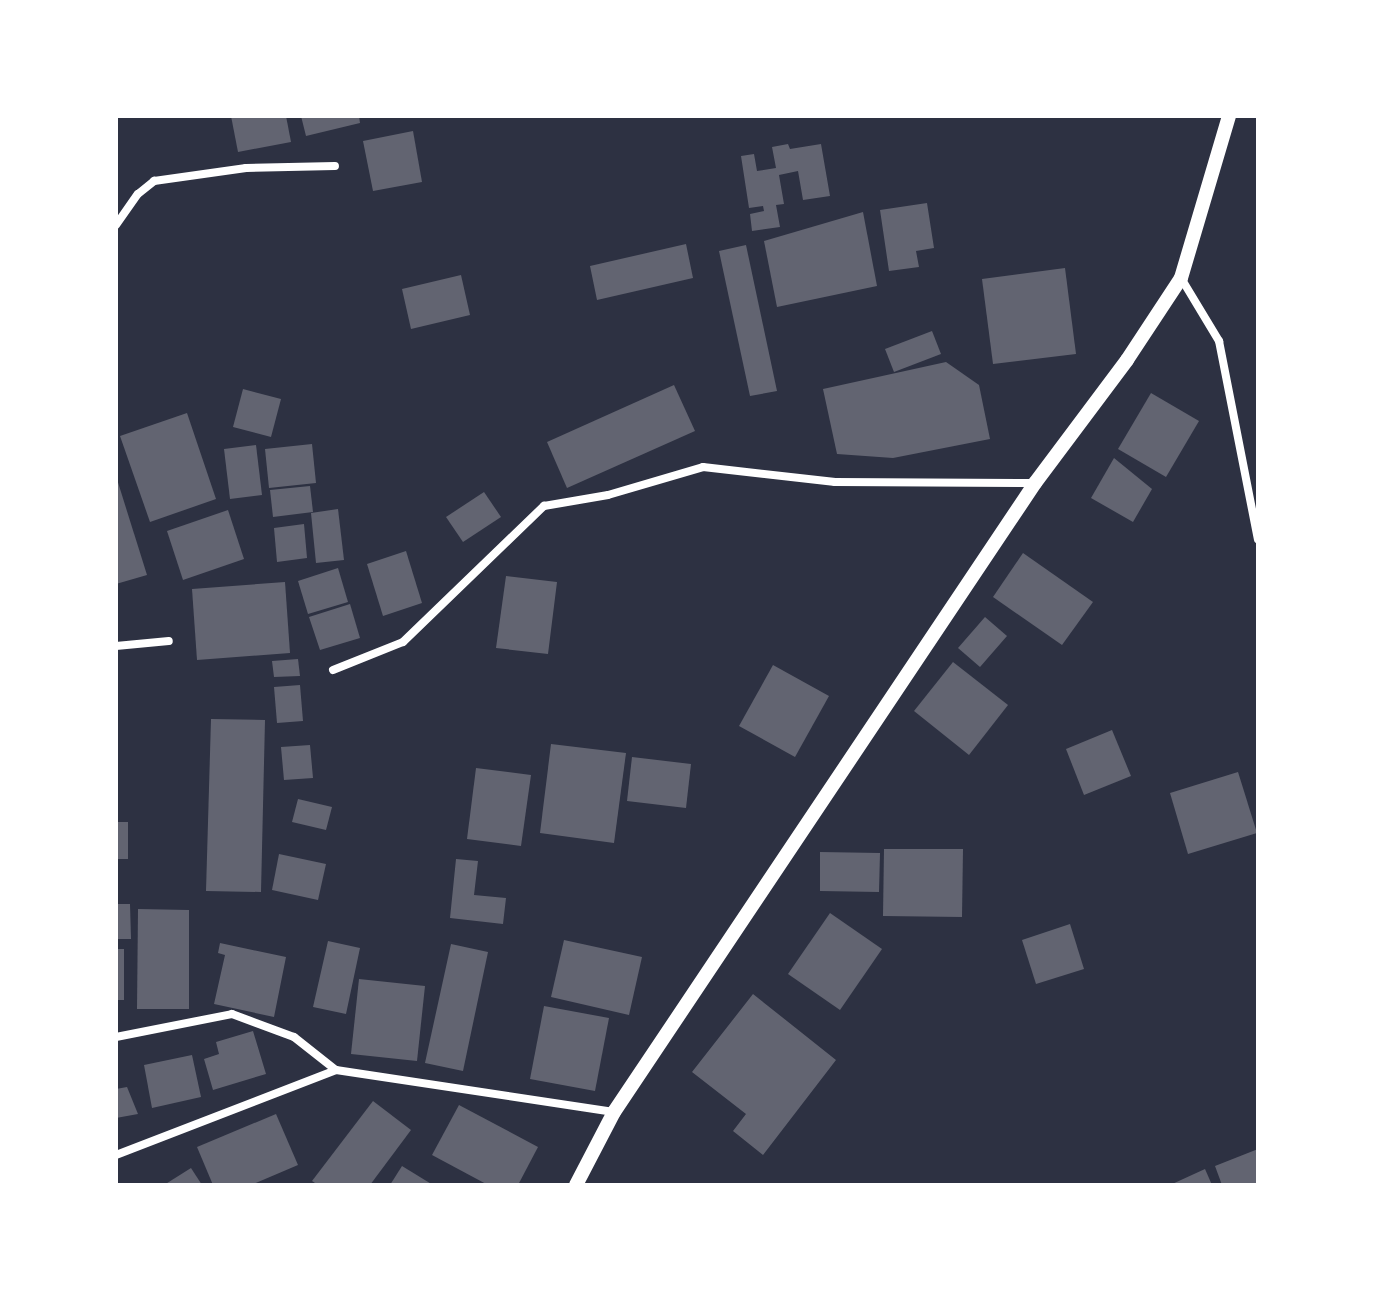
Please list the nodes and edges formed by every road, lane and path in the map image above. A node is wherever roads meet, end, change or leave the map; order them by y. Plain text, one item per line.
1 (1229, 116) edge
2 (335, 166) dead end
3 (116, 225) edge
4 (1181, 278) junction
5 (1035, 483) junction
6 (1258, 539) edge
7 (169, 641) dead end
8 (116, 646) edge
9 (333, 670) dead end
10 (116, 1037) edge
11 (336, 1070) junction
12 (614, 1112) junction
13 (116, 1155) edge
14 (576, 1185) edge

1 - 4 street
2 - 3 street
4 - 5 street
4 - 6 street
5 - 9 street
5 - 12 street
7 - 8 street
10 - 11 street
11 - 12 street
11 - 13 street
12 - 14 street

